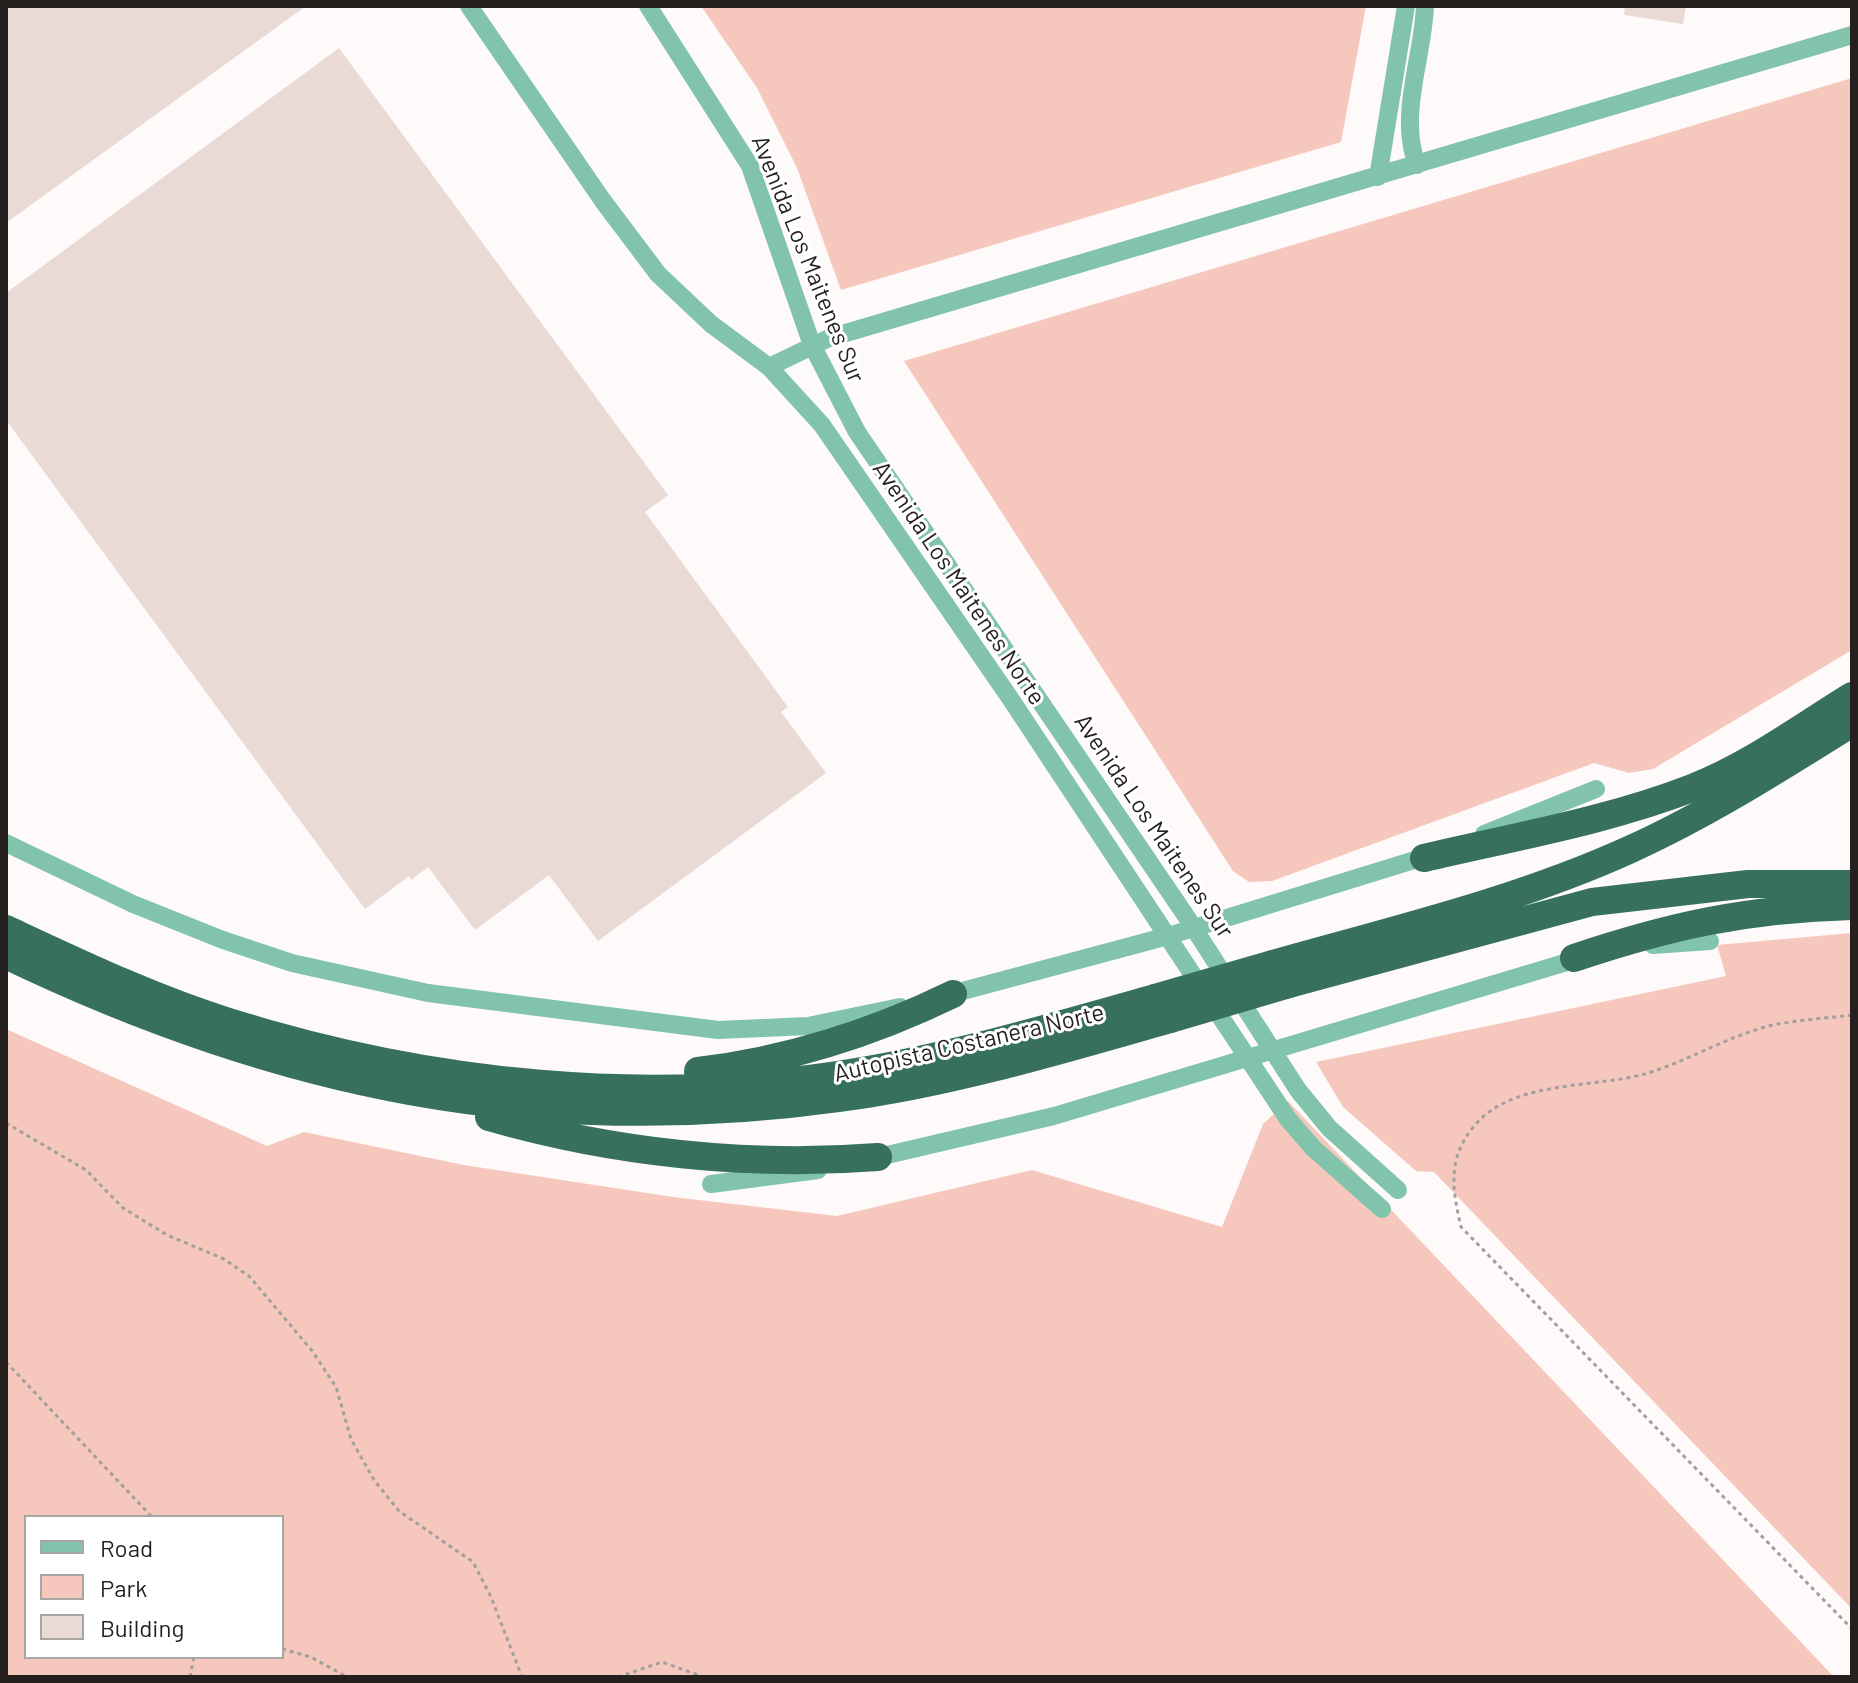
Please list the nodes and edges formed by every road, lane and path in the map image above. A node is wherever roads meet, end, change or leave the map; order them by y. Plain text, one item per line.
1 (469, 6) edge
2 (648, 6) edge
3 (1406, 6) edge
4 (1425, 6) edge
5 (1852, 35) edge
6 (1417, 165) junction
7 (1378, 177) junction
8 (812, 345) junction
9 (769, 367) junction
10 (1032, 688) junction
11 (1852, 696) edge
12 (1012, 701) junction
13 (1852, 723) edge
14 (1596, 789) dead end
15 (6, 843) edge
16 (1424, 858) junction
17 (1852, 884) edge
18 (1852, 906) edge
19 (1194, 928) junction
20 (6, 929) edge
21 (1168, 936) junction
22 (1710, 941) dead end
23 (6, 955) edge
24 (1574, 958) junction
25 (1281, 974) junction
26 (953, 994) junction
27 (1162, 1008) junction
28 (1852, 1015) edge
29 (1272, 1049) junction
30 (1247, 1056) junction
31 (508, 1081) junction
32 (412, 1093) junction
33 (6, 1123) edge
34 (878, 1157) junction
35 (711, 1184) dead end
36 (1398, 1190) dead end
37 (1382, 1209) dead end
38 (6, 1362) edge
39 (150, 1515) edge
40 (1852, 1629) edge
41 (284, 1650) edge
42 (347, 1677) edge
43 (522, 1677) edge
44 (618, 1677) edge
45 (704, 1677) edge

1 - 9 street, Avenida Los Maitenes Norte
2 - 8 street, Avenida Los Maitenes Sur
3 - 7 street
4 - 6 street
5 - 6 street
6 - 7 street
7 - 8 street
8 - 9 street
8 - 10 street, Avenida Los Maitenes Sur
9 - 12 street, Avenida Los Maitenes Norte
10 - 12 street
10 - 19 street, Avenida Los Maitenes Sur
11 - 16 highway
12 - 21 street, Avenida Los Maitenes Norte
13 - 25 highway, Autopista Costanera Norte
14 - 16 street
15 - 26 street
16 - 19 street
17 - 25 highway, Autopista Costanera Norte
18 - 24 highway
19 - 21 street
19 - 29 street, Avenida Los Maitenes Sur
20 - 31 highway, Autopista Costanera Norte
21 - 26 street
21 - 30 street, Avenida Los Maitenes Norte
22 - 24 street
23 - 32 highway, Autopista Costanera Norte
24 - 29 street
25 - 27 highway, Autopista Costanera Norte, bridge
26 - 31 highway
27 - 31 highway, Autopista Costanera Norte
27 - 32 highway, Autopista Costanera Norte
28 - 40 path
29 - 30 street
29 - 36 street, Avenida Los Maitenes Sur
30 - 34 street
30 - 37 street, Avenida Los Maitenes Norte
32 - 34 highway
33 - 43 path
34 - 35 street
38 - 39 path
41 - 42 path
44 - 45 path

